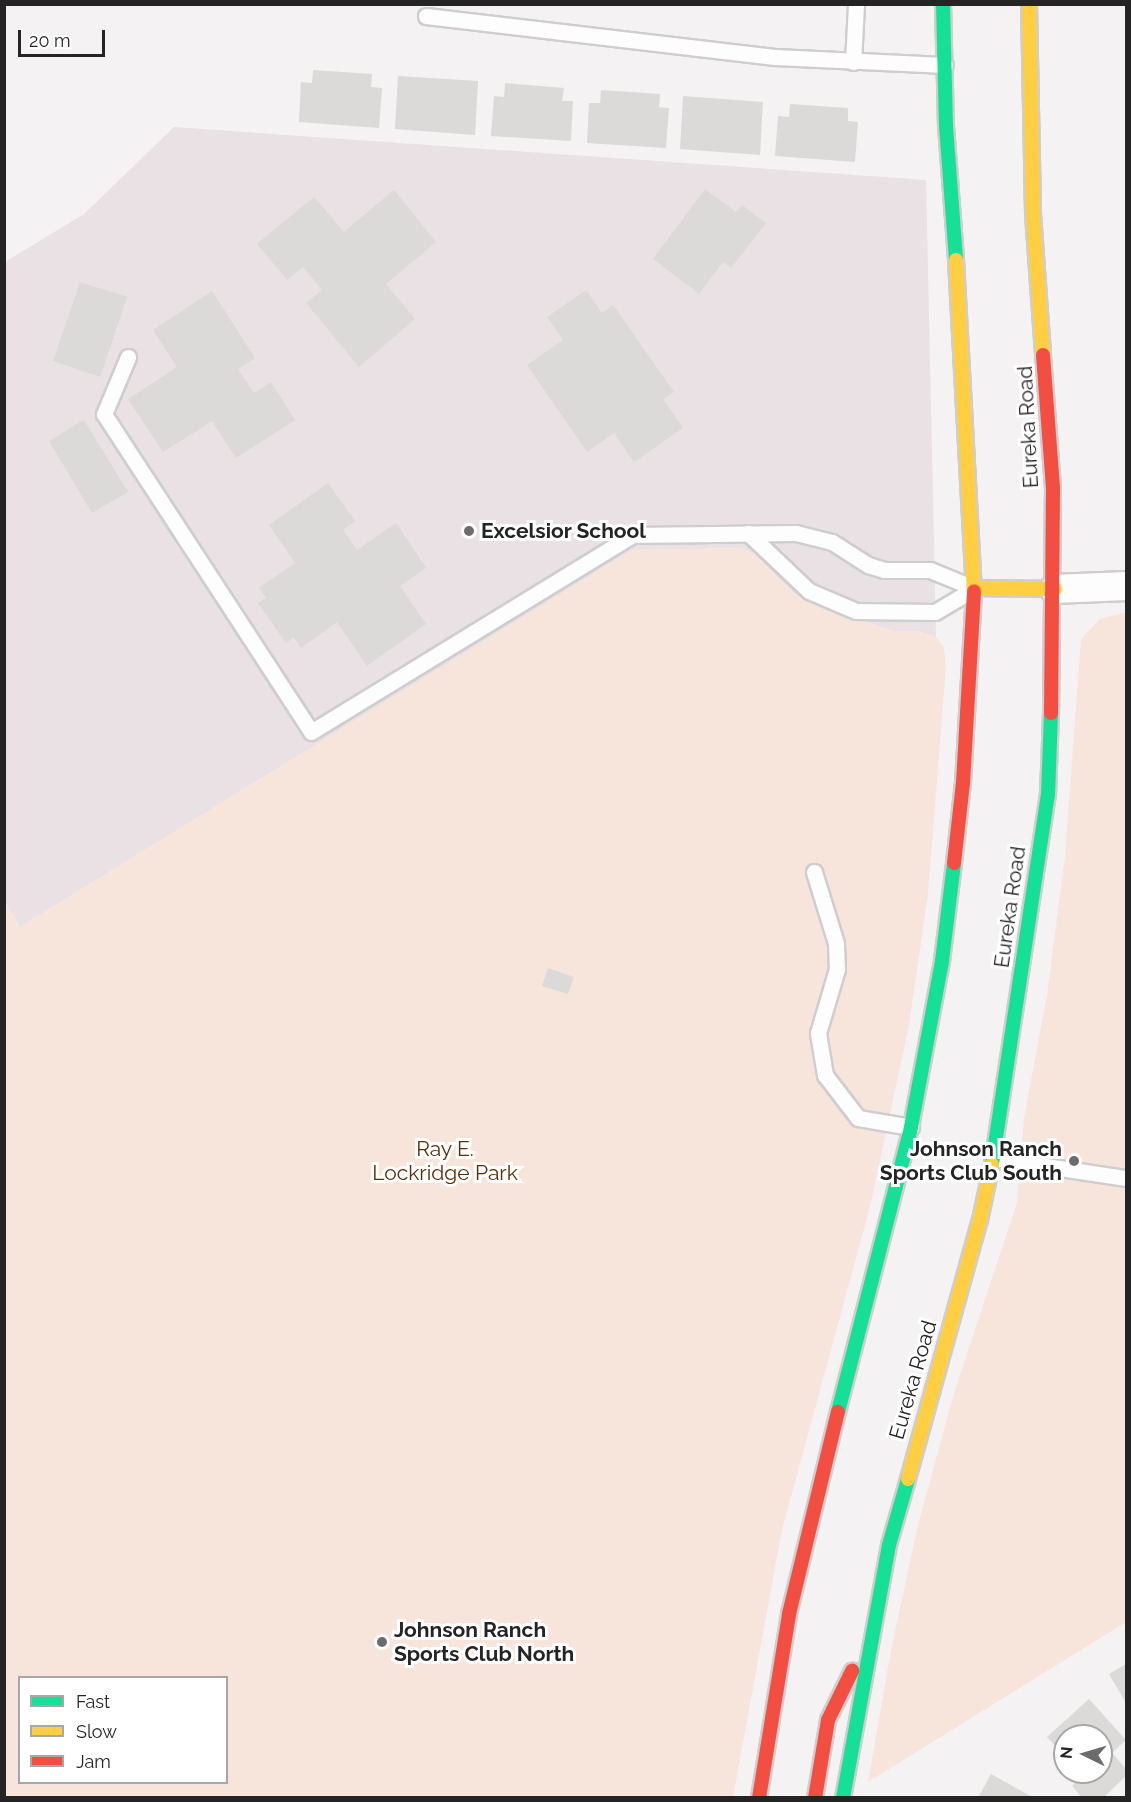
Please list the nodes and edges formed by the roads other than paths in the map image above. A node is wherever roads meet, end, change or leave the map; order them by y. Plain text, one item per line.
1 (856, 4) edge
2 (943, 4) edge
3 (1029, 4) edge
4 (426, 16) dead end
5 (853, 62) junction
6 (945, 66) junction
7 (128, 357) dead end
8 (748, 533) junction
9 (1126, 586) edge
10 (974, 588) junction
11 (1055, 589) junction
12 (814, 872) dead end
13 (911, 1127) junction
14 (993, 1158) junction
15 (1126, 1178) edge
16 (872, 1628) junction
17 (759, 1797) edge
18 (815, 1797) edge
19 (843, 1797) edge

1 - 5 lane
2 - 6 main road
3 - 11 main road, Eureka Road
4 - 5 lane
5 - 6 lane
6 - 10 main road
7 - 8 lane
8 - 10 lane
8 - 10 lane
9 - 11 street
10 - 11 main road
10 - 13 main road
11 - 14 main road, Eureka Road
12 - 13 lane
13 - 17 main road
14 - 15 lane
14 - 16 main road, Eureka Road
16 - 18 main road
16 - 19 main road, Eureka Road

